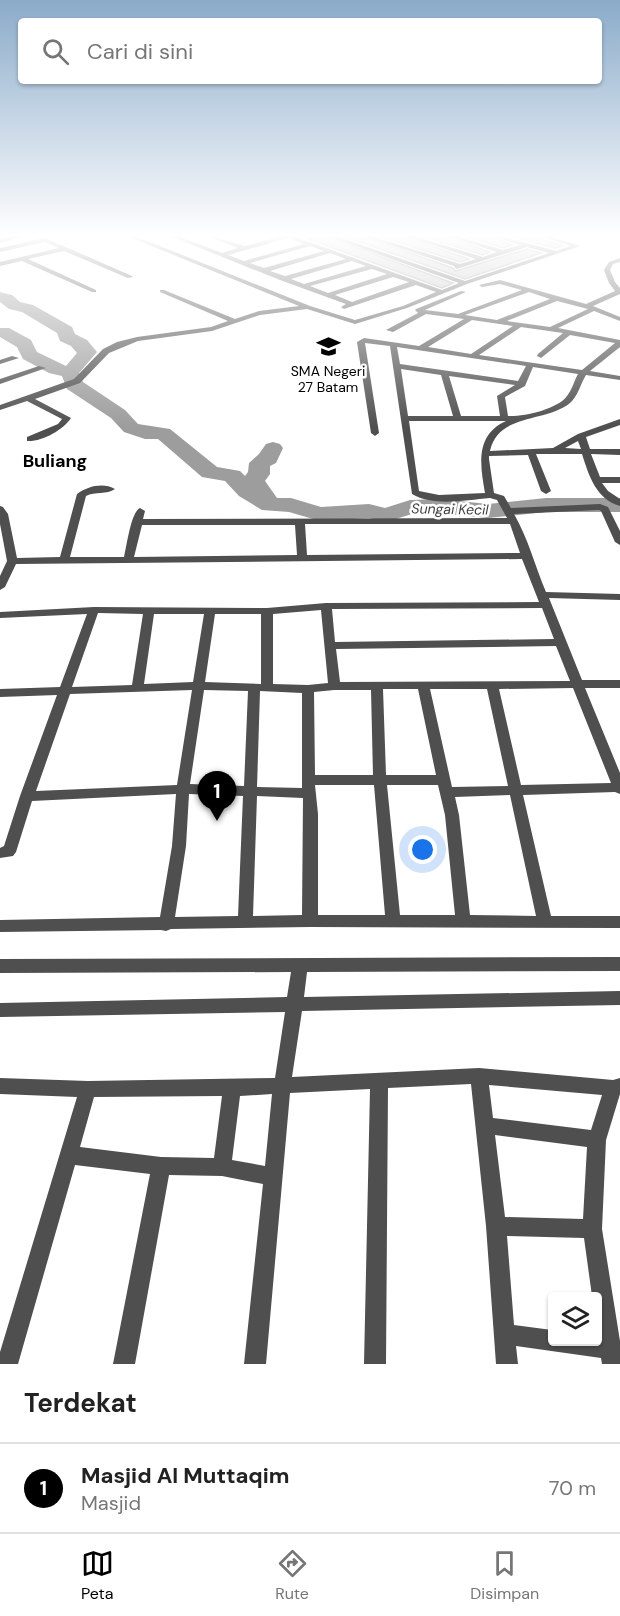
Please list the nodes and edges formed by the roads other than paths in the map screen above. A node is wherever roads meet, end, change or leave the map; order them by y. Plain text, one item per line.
1 (183, 300) edge
2 (291, 300) edge
3 (339, 300) edge
4 (365, 300) edge
5 (424, 300) edge
6 (446, 300) edge
7 (503, 300) edge
8 (554, 300) edge
9 (563, 300) edge
10 (605, 300) edge
11 (352, 304) junction
12 (308, 307) junction
13 (406, 307) junction
14 (591, 308) junction
15 (419, 311) junction
16 (324, 313) junction
17 (459, 315) junction
18 (472, 317) junction
19 (620, 319) edge
20 (234, 321) junction
21 (500, 321) junction
22 (521, 324) junction
23 (550, 329) junction
24 (390, 330) dead end
25 (568, 332) junction
26 (620, 342) edge
27 (393, 343) junction
28 (421, 348) junction
29 (472, 356) junction
30 (541, 356) dead end
31 (15, 358) dead end
32 (0, 362) edge
33 (531, 364) junction
34 (396, 366) junction
35 (42, 368) dead end
36 (583, 373) junction
37 (445, 374) junction
38 (620, 378) edge
39 (493, 381) junction
40 (0, 382) edge
41 (522, 384) junction
42 (501, 396) junction
43 (27, 398) junction
44 (0, 408) edge
45 (457, 417) junction
46 (404, 418) junction
47 (504, 418) junction
48 (518, 419) junction
49 (618, 424) edge
50 (375, 433) dead end
51 (581, 436) junction
52 (30, 439) dead end
53 (556, 451) junction
54 (531, 452) junction
55 (587, 452) junction
56 (620, 452) edge
57 (485, 454) junction
58 (596, 480) junction
59 (620, 480) edge
60 (110, 489) dead end
61 (546, 491) dead end
62 (490, 495) junction
63 (620, 503) edge
64 (0, 509) edge
65 (140, 511) dead end
66 (511, 514) junction
67 (136, 522) junction
68 (300, 522) junction
69 (620, 541) edge
70 (526, 556) junction
71 (302, 558) junction
72 (64, 560) junction
73 (128, 560) junction
74 (12, 561) junction
75 (0, 587) edge
76 (545, 600) junction
77 (618, 600) edge
78 (326, 606) junction
79 (94, 610) junction
80 (210, 611) junction
81 (267, 611) junction
82 (149, 612) junction
83 (0, 615) edge
84 (561, 642) junction
85 (330, 646) junction
86 (620, 684) edge
87 (577, 685) junction
88 (200, 686) junction
89 (334, 686) junction
90 (423, 686) junction
91 (492, 686) junction
92 (138, 687) junction
93 (377, 687) junction
94 (261, 688) junction
95 (308, 689) junction
96 (64, 692) junction
97 (0, 693) edge
98 (380, 780) junction
99 (309, 786) junction
100 (446, 786) junction
101 (620, 788) edge
102 (183, 789) junction
103 (516, 790) junction
104 (250, 791) junction
105 (27, 796) junction
106 (0, 853) edge
107 (310, 921) junction
108 (393, 921) junction
109 (463, 921) junction
110 (545, 922) junction
111 (620, 922) edge
112 (245, 923) junction
113 (166, 925) junction
114 (0, 926) edge
115 (620, 964) edge
116 (0, 966) edge
117 (300, 966) junction
118 (620, 998) edge
119 (295, 1005) junction
120 (0, 1010) edge
121 (479, 1076) junction
122 (379, 1081) junction
123 (0, 1086) edge
124 (282, 1087) junction
125 (616, 1087) edge
126 (232, 1088) junction
127 (88, 1089) junction
128 (484, 1125) junction
129 (597, 1140) junction
130 (68, 1155) junction
131 (161, 1166) junction
132 (222, 1167) junction
133 (274, 1177) junction
134 (496, 1226) junction
135 (592, 1229) junction
136 (506, 1334) junction
137 (548, 1340) edge
138 (577, 1346) edge
139 (612, 1356) edge
140 (7, 1364) edge
141 (124, 1364) edge
142 (255, 1364) edge
143 (375, 1364) edge
144 (507, 1364) edge

1 - 20 street
2 - 12 street
3 - 11 street
4 - 11 street
5 - 13 street
6 - 15 street
7 - 17 street
8 - 21 street
9 - 14 street
10 - 14 street
11 - 16 street
12 - 16 street
12 - 20 street
13 - 15 street
13 - 16 street
14 - 19 street
14 - 23 street
15 - 17 street
15 - 24 street
17 - 18 street
18 - 21 street
18 - 28 street
20 - 43 street
21 - 22 street
22 - 23 street
22 - 29 street
23 - 25 street
25 - 26 street
25 - 30 street
26 - 36 street
27 - 28 street
27 - 34 street
27 - 50 street
28 - 29 street
29 - 33 street
31 - 32 street
33 - 36 street
33 - 41 street
34 - 37 street
34 - 46 street
35 - 40 street
36 - 38 street
36 - 48 street
37 - 39 street
37 - 45 street
39 - 41 street
39 - 42 street
41 - 42 street
42 - 47 street
43 - 44 street
43 - 52 street
45 - 46 street
45 - 47 street
46 - 62 street
47 - 48 street
48 - 57 street
49 - 51 street
51 - 53 street
51 - 55 street
53 - 54 street
53 - 55 street
54 - 57 street
54 - 61 street
55 - 56 street
55 - 58 street
57 - 62 street
58 - 59 street
58 - 63 street
60 - 72 street
62 - 66 street
64 - 74 street
65 - 67 street
66 - 68 street
66 - 69 street
66 - 70 street
67 - 68 street
67 - 73 street
68 - 71 street
70 - 71 street
70 - 76 street
71 - 73 street
72 - 73 street
72 - 74 street
74 - 75 street
76 - 77 street
76 - 78 street
76 - 84 street
78 - 81 street
78 - 85 street
79 - 82 street
79 - 83 street
79 - 96 street
80 - 81 street
80 - 82 street
80 - 88 street
81 - 94 street
82 - 92 street
84 - 85 street
84 - 87 street
85 - 89 street
86 - 87 street
87 - 91 street
87 - 101 street
88 - 92 street
88 - 94 street
88 - 102 street
89 - 93 street
89 - 95 street
90 - 91 street
90 - 93 street
90 - 100 street
91 - 103 street
92 - 96 street
93 - 98 street
94 - 95 street
94 - 104 street
95 - 99 street
96 - 97 street
96 - 105 street
98 - 99 street
98 - 100 street
98 - 108 street
99 - 104 street
99 - 107 street
100 - 103 street
100 - 109 street
101 - 103 street
102 - 104 street
102 - 105 street
102 - 113 street
103 - 110 street
104 - 112 street
105 - 106 street
107 - 108 street
107 - 112 street
108 - 109 street
109 - 110 street
110 - 111 street
112 - 113 street
113 - 114 street
115 - 117 street
116 - 117 street
117 - 119 street
118 - 119 street
119 - 120 street
119 - 124 street
121 - 122 street
121 - 125 street
121 - 128 street
122 - 124 street
122 - 143 street
123 - 127 street
124 - 126 street
124 - 133 street
125 - 129 street
126 - 127 street
126 - 132 street
127 - 130 street
128 - 129 street
128 - 134 street
129 - 135 street
130 - 131 street
130 - 140 street
131 - 132 street
131 - 141 street
132 - 133 street
133 - 142 street
134 - 135 street
134 - 136 street
135 - 139 street
136 - 137 street
136 - 144 street
138 - 139 street

